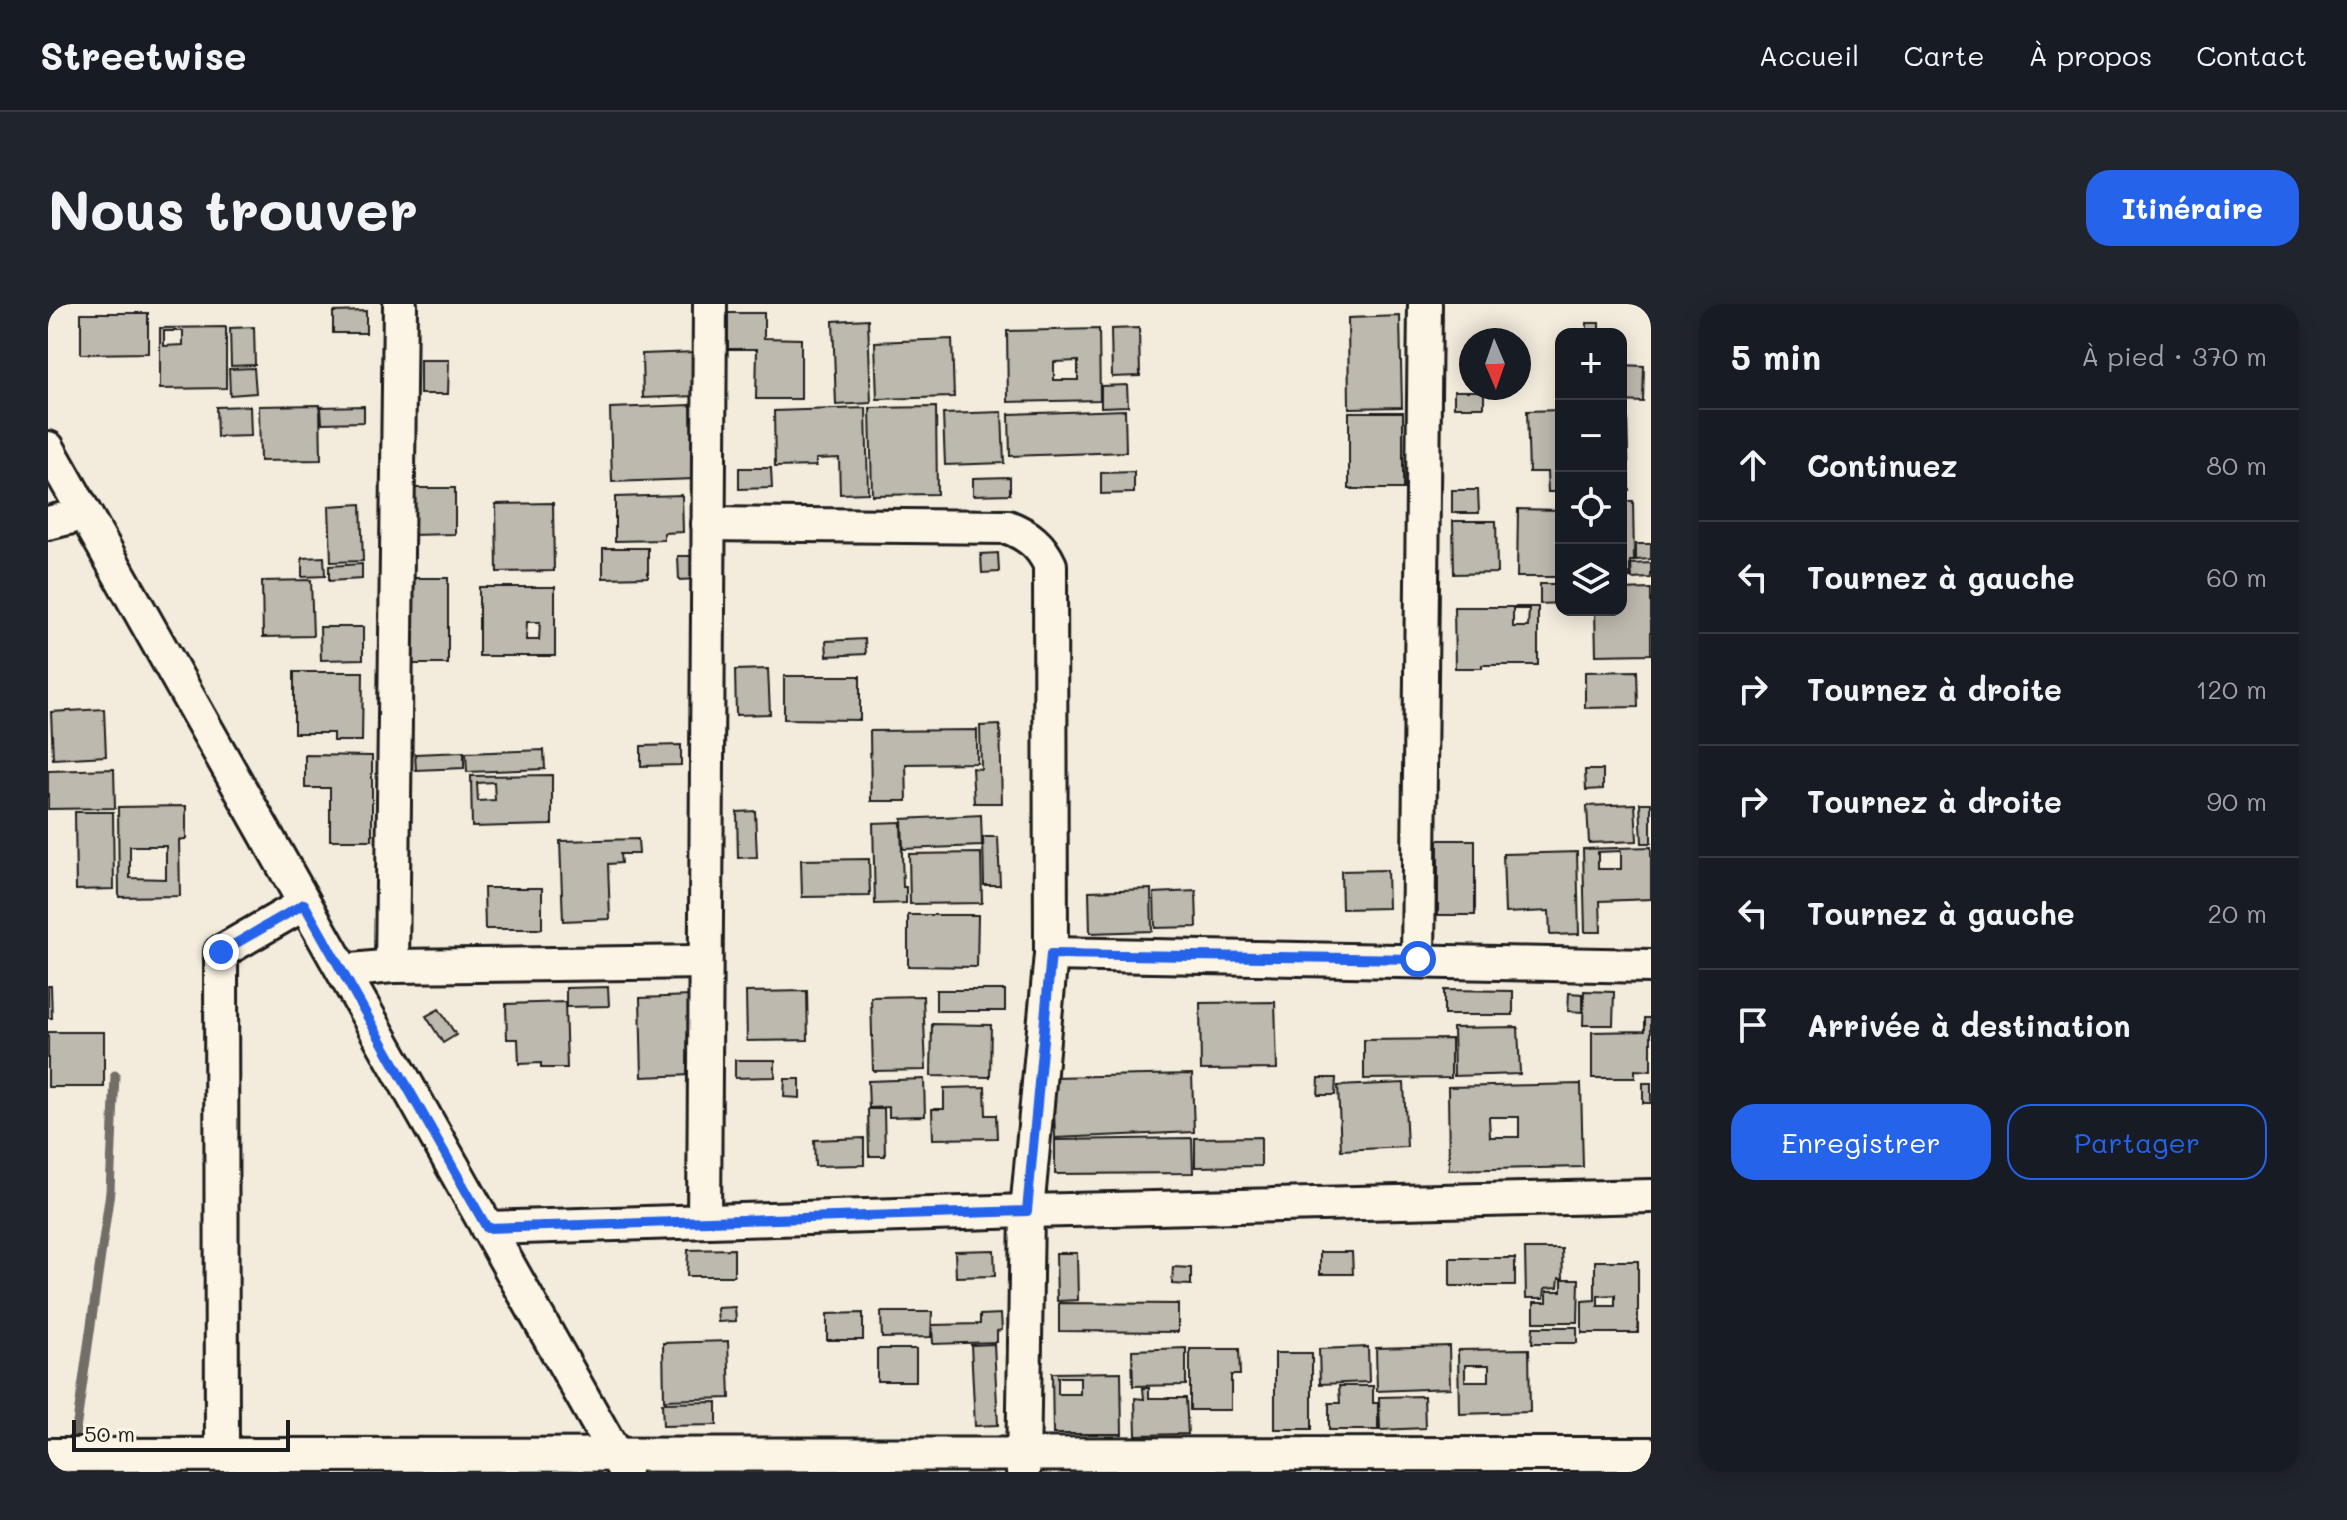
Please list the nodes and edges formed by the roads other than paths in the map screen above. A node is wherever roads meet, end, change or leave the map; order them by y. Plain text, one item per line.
1 (400, 304) edge
2 (710, 304) edge
3 (1425, 304) edge
4 (48, 448) edge
5 (84, 514) junction
6 (48, 523) edge
7 (708, 524) junction
8 (304, 904) junction
9 (1051, 954) junction
10 (1418, 959) junction
11 (705, 962) junction
12 (392, 966) junction
13 (1651, 966) edge
14 (343, 971) junction
15 (1651, 1196) edge
16 (1027, 1211) junction
17 (704, 1221) junction
18 (487, 1228) junction
19 (1651, 1454) edge
20 (48, 1455) edge
21 (222, 1455) junction
22 (1341, 1463) edge
23 (621, 1464) edge
24 (1023, 1464) edge

1 - 12 street
2 - 7 street
3 - 10 street
4 - 5 street
5 - 6 street
5 - 8 street
7 - 9 street
7 - 11 street
8 - 14 street
8 - 21 street
9 - 10 street
9 - 16 street
10 - 13 street
11 - 12 street
11 - 17 street
12 - 14 street
14 - 18 street
15 - 16 street
16 - 17 street
16 - 24 street
17 - 18 street
18 - 23 street
19 - 22 street
20 - 21 street
21 - 23 street
22 - 24 street
23 - 24 street

